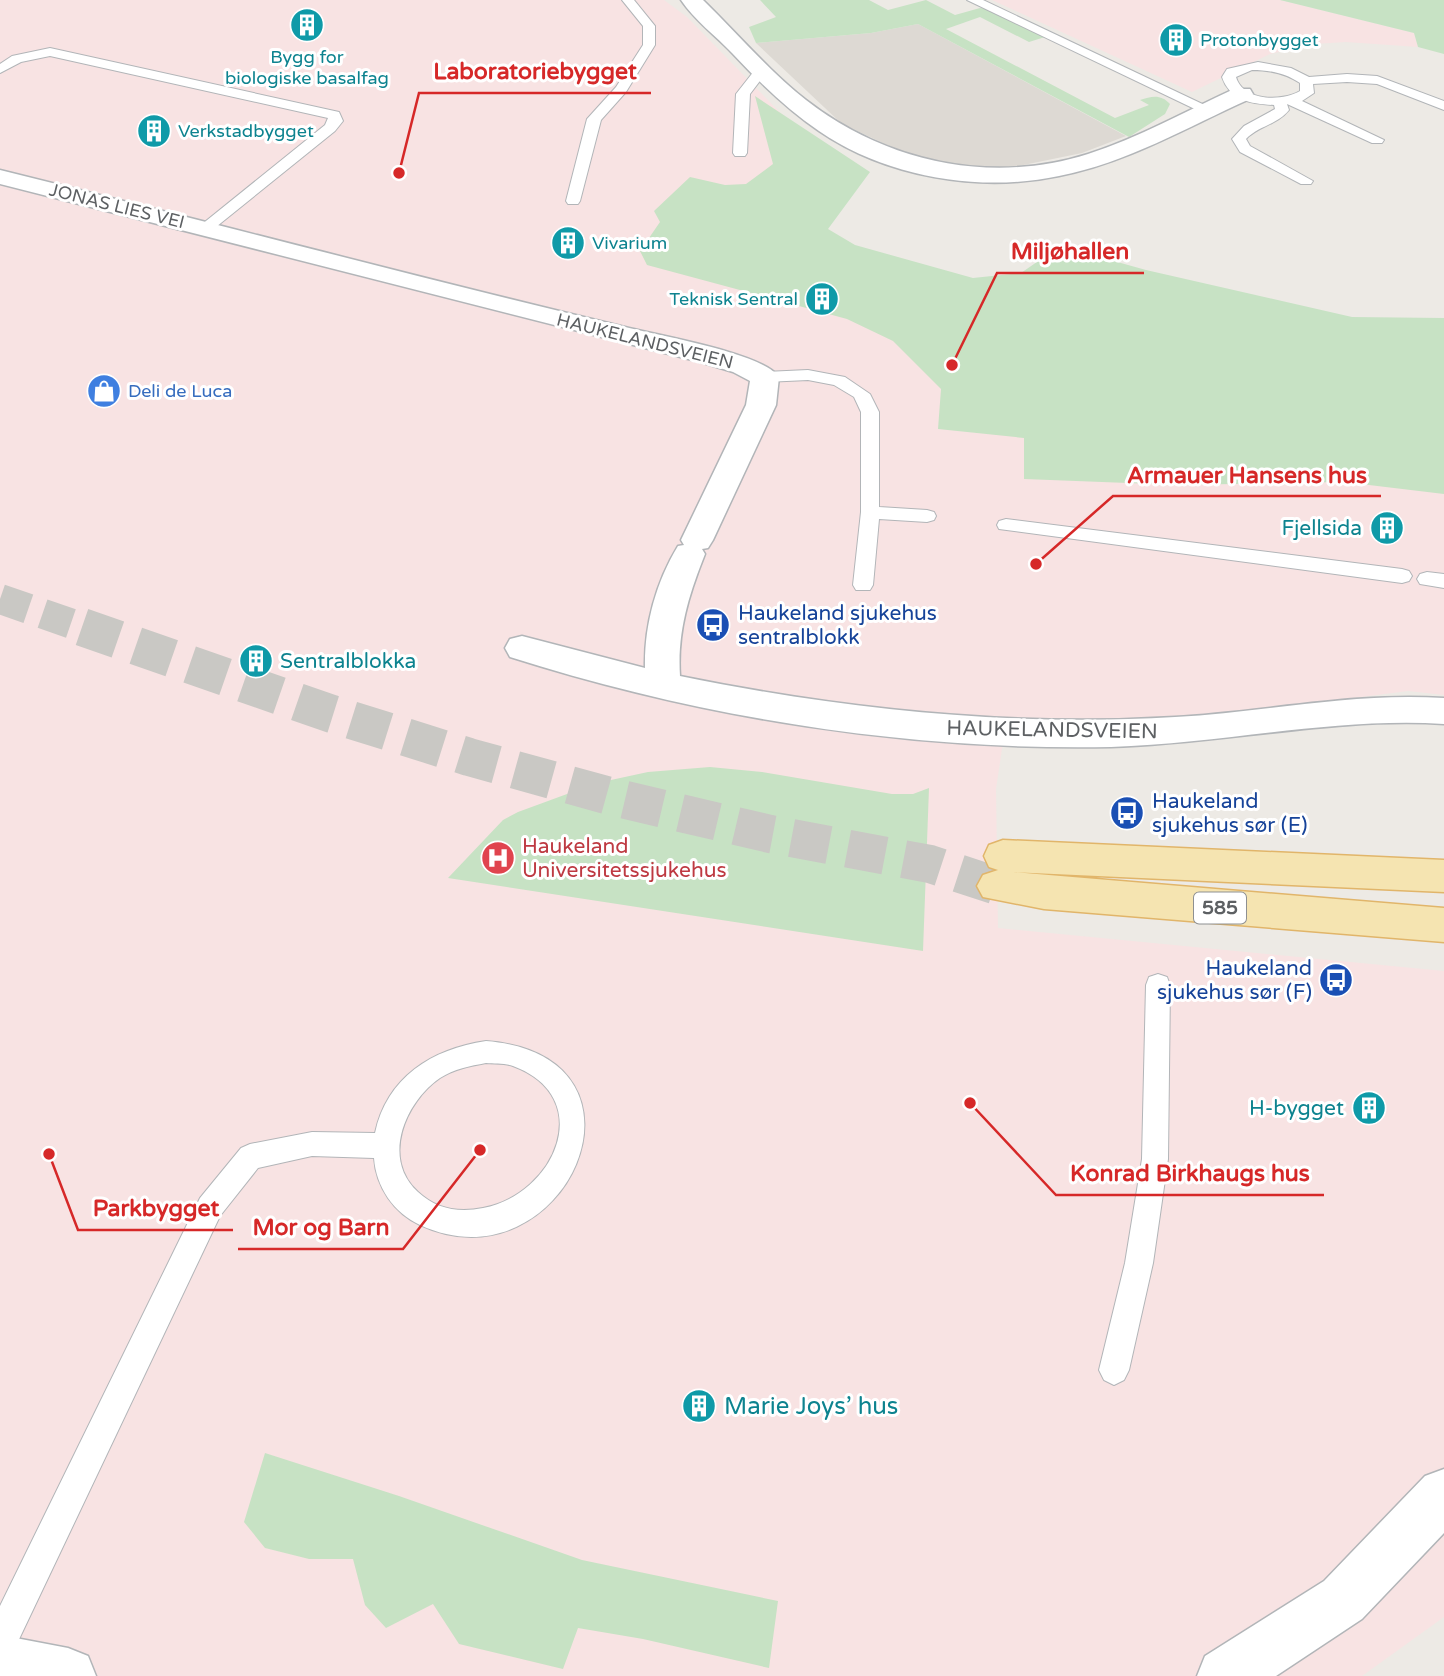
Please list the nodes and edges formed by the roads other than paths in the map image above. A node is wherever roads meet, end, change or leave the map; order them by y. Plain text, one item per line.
1 (628, 0) edge
2 (691, 0) edge
3 (973, 0) edge
4 (0, 69) edge
5 (763, 69) junction
6 (1306, 81) junction
7 (1242, 94) junction
8 (1286, 101) junction
9 (1444, 106) edge
10 (1206, 109) junction
11 (1377, 140) dead end
12 (740, 153) dead end
13 (0, 177) edge
14 (1306, 181) dead end
15 (573, 201) dead end
16 (206, 228) junction
17 (765, 377) junction
18 (870, 512) junction
19 (927, 516) dead end
20 (1006, 525) dead end
21 (1402, 576) dead end
22 (863, 585) dead end
23 (522, 648) dead end
24 (663, 685) junction
25 (1444, 711) edge
26 (1444, 876) edge
27 (1444, 925) edge
28 (1158, 985) dead end
29 (386, 1146) junction
30 (1114, 1370) dead end
31 (1444, 1495) edge
32 (0, 1642) edge
33 (0, 1662) edge
34 (68, 1676) edge
35 (1225, 1676) edge

1 - 15 lane
2 - 5 street
3 - 10 lane
4 - 16 lane, JONAS LIES VEI
5 - 10 street
5 - 12 lane
6 - 7 lane
6 - 8 lane
6 - 9 lane
7 - 8 lane
7 - 10 street
8 - 11 lane
8 - 14 lane
13 - 16 street, JONAS LIES VEI
16 - 17 street, HAUKELANDSVEIEN
17 - 18 lane, HAUKELANDSVEIEN
17 - 24 street
18 - 19 lane
18 - 22 lane, HAUKELANDSVEIEN
20 - 21 lane
23 - 24 street, HAUKELANDSVEIEN
24 - 25 street, HAUKELANDSVEIEN
26 - 27 main road, 585
28 - 30 lane
29 - 29 lane
29 - 32 lane
31 - 35 street
33 - 34 street

